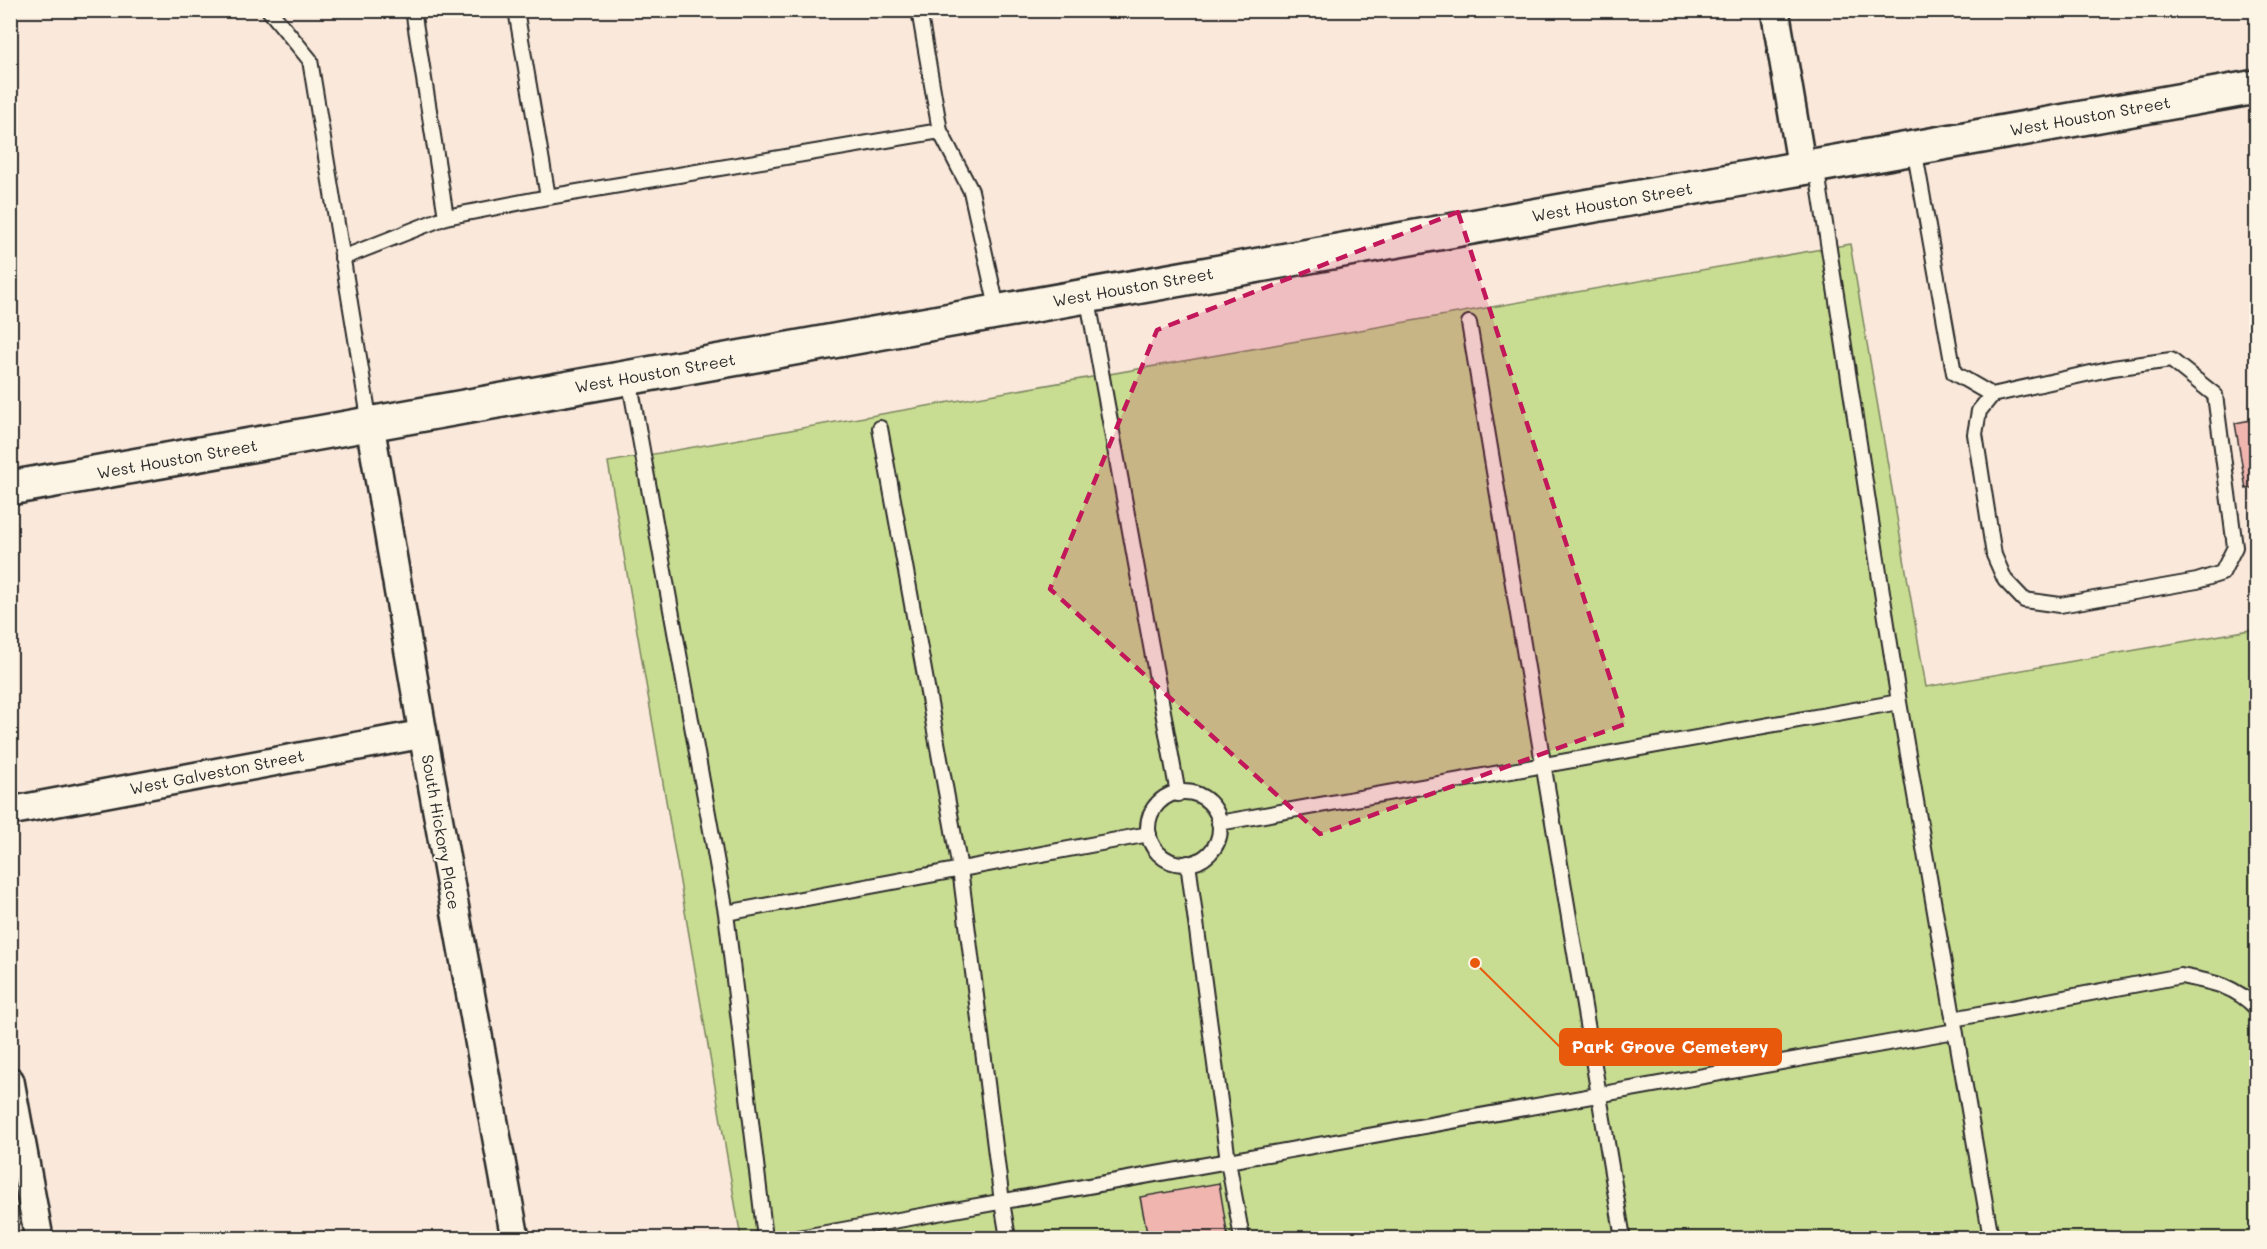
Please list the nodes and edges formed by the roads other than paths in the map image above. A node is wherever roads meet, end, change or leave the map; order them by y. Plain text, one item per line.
1 (269, 10) edge
2 (413, 10) edge
3 (516, 10) edge
4 (919, 10) edge
5 (1775, 10) edge
6 (2256, 87) edge
7 (940, 131) junction
8 (1914, 148) junction
9 (1809, 166) junction
10 (548, 197) junction
11 (446, 217) junction
12 (342, 258) junction
13 (1087, 296) junction
14 (998, 312) junction
15 (1469, 323) dead end
16 (629, 378) junction
17 (1992, 395) junction
18 (370, 425) junction
19 (880, 428) dead end
20 (10, 488) edge
21 (1899, 702) junction
22 (423, 734) junction
23 (1543, 765) junction
24 (1178, 794) junction
25 (10, 811) edge
26 (1219, 823) junction
27 (1149, 834) junction
28 (1188, 863) junction
29 (960, 869) junction
30 (726, 913) junction
31 (2256, 1008) edge
32 (1954, 1025) junction
33 (10, 1081) edge
34 (1599, 1095) junction
35 (1228, 1161) junction
36 (1002, 1202) junction
37 (39, 1239) edge
38 (515, 1239) edge
39 (765, 1239) edge
40 (798, 1239) edge
41 (1008, 1239) edge
42 (1242, 1239) edge
43 (1623, 1239) edge
44 (1991, 1239) edge

1 - 12 lane
2 - 11 lane
3 - 10 lane
4 - 7 lane
5 - 9 street
6 - 8 main road, West Houston Street
7 - 10 lane
7 - 14 lane
8 - 9 main road, West Houston Street
8 - 17 lane
9 - 13 main road, West Houston Street
9 - 21 lane
10 - 11 lane
11 - 12 lane
12 - 18 lane
13 - 14 main road, West Houston Street
13 - 24 lane
14 - 16 main road, West Houston Street
15 - 23 lane
16 - 18 main road, West Houston Street
16 - 30 lane
17 - 17 lane
18 - 20 main road, West Houston Street
18 - 22 street, South Hickory Place
19 - 29 lane
21 - 23 lane
21 - 32 lane
22 - 25 street, West Galveston Street
22 - 38 street, South Hickory Place
23 - 26 lane
23 - 34 lane
24 - 26 lane
24 - 27 lane
26 - 28 lane
27 - 28 lane
27 - 29 lane
28 - 35 lane
29 - 30 lane
29 - 36 lane
30 - 39 lane
31 - 32 lane
32 - 34 lane
32 - 44 lane
33 - 37 street
34 - 35 lane
34 - 43 lane
35 - 36 lane
35 - 42 lane
36 - 40 lane
36 - 41 lane

